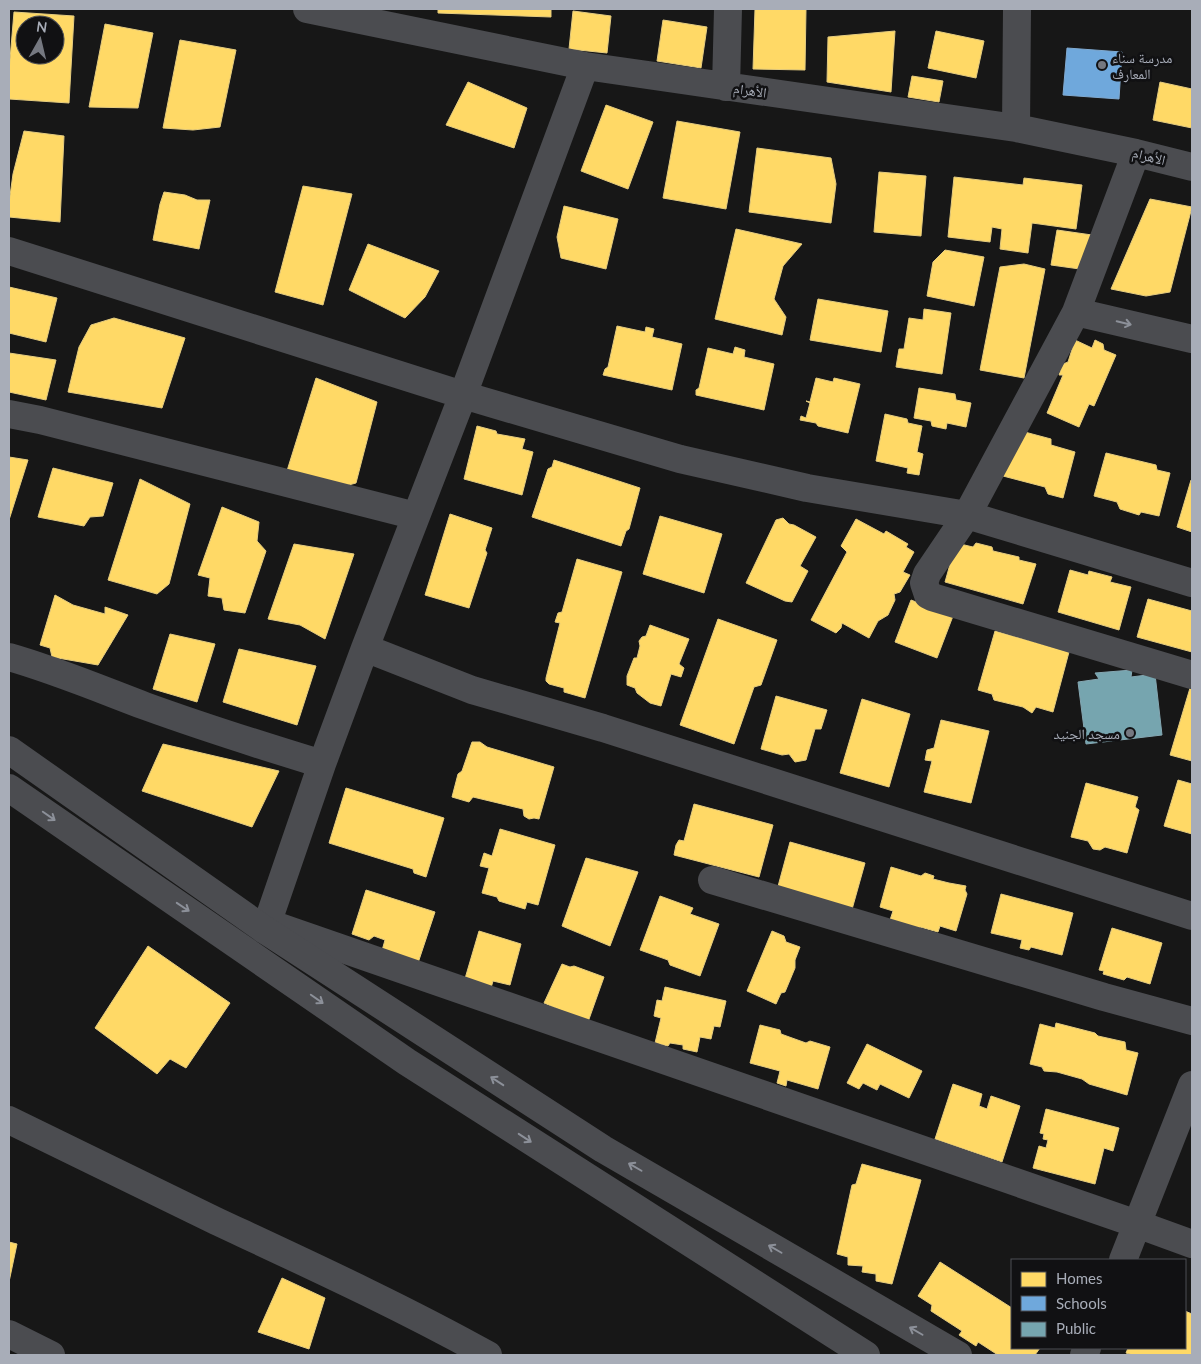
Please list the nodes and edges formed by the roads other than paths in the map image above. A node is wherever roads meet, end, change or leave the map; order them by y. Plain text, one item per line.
1 (308, 9) edge
2 (728, 9) edge
3 (1017, 9) edge
4 (585, 66) junction
5 (726, 87) junction
6 (1016, 128) junction
7 (1136, 153) junction
8 (1192, 167) edge
9 (9, 251) edge
10 (1076, 312) junction
11 (1192, 339) edge
12 (463, 395) junction
13 (9, 414) edge
14 (967, 515) junction
15 (416, 516) junction
16 (1192, 583) edge
17 (365, 648) junction
18 (9, 657) edge
19 (1192, 674) edge
20 (9, 750) edge
21 (322, 764) junction
22 (9, 788) edge
23 (712, 880) dead end
24 (1192, 916) edge
25 (266, 927) junction
26 (1192, 1021) edge
27 (1192, 1085) edge
28 (9, 1120) edge
29 (1137, 1224) junction
30 (1192, 1244) edge
31 (1123, 1259) edge
32 (9, 1334) edge
33 (51, 1355) edge
34 (488, 1355) edge
35 (866, 1355) edge
36 (958, 1355) edge

1 - 4 street, الأهرام
2 - 5 street
3 - 6 street
4 - 5 street, الأهرام
4 - 12 street
5 - 6 street, الأهرام
6 - 7 street, الأهرام
7 - 8 street, الأهرام
7 - 10 street
9 - 12 street
10 -> 11 street
10 - 14 street
12 - 14 street
12 - 15 street
13 - 15 street
14 - 16 street
14 - 19 street
15 - 17 street
17 - 21 street
17 - 24 street
18 - 21 street
20 - 25 street
21 - 25 street
22 -> 35 street
23 - 26 street
25 - 29 street
36 -> 25 street
27 - 29 street
28 - 34 street
29 - 30 street
29 - 31 street
32 - 33 street

